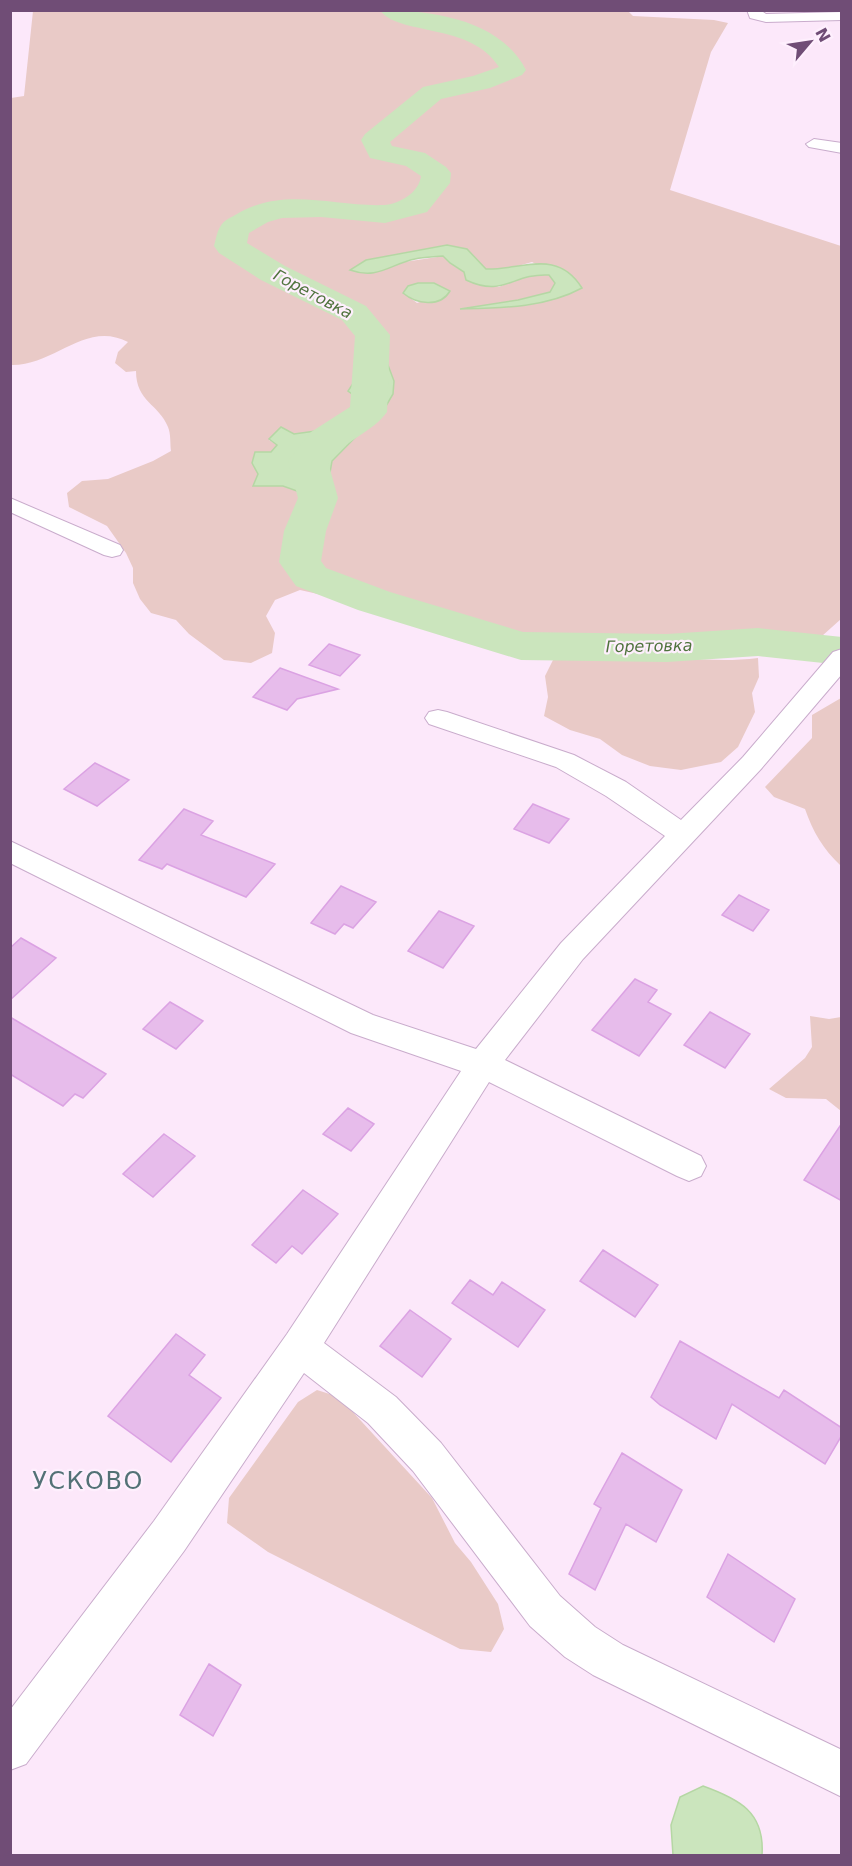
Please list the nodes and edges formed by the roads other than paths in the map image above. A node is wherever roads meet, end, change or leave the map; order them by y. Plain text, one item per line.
1 (753, 10) edge
2 (842, 16) edge
3 (814, 144) dead end
4 (842, 148) edge
5 (10, 504) edge
6 (112, 550) dead end
7 (833, 666) edge
8 (438, 718) dead end
9 (683, 835) junction
10 (10, 851) edge
11 (483, 1064) junction
12 (689, 1166) dead end
13 (300, 1347) junction
14 (10, 1748) edge
15 (842, 1774) edge

1 - 2 street
3 - 4 street
5 - 6 street
7 - 9 street
8 - 9 street
9 - 11 street
10 - 11 street
11 - 12 street
11 - 13 street
13 - 14 street
13 - 15 street

